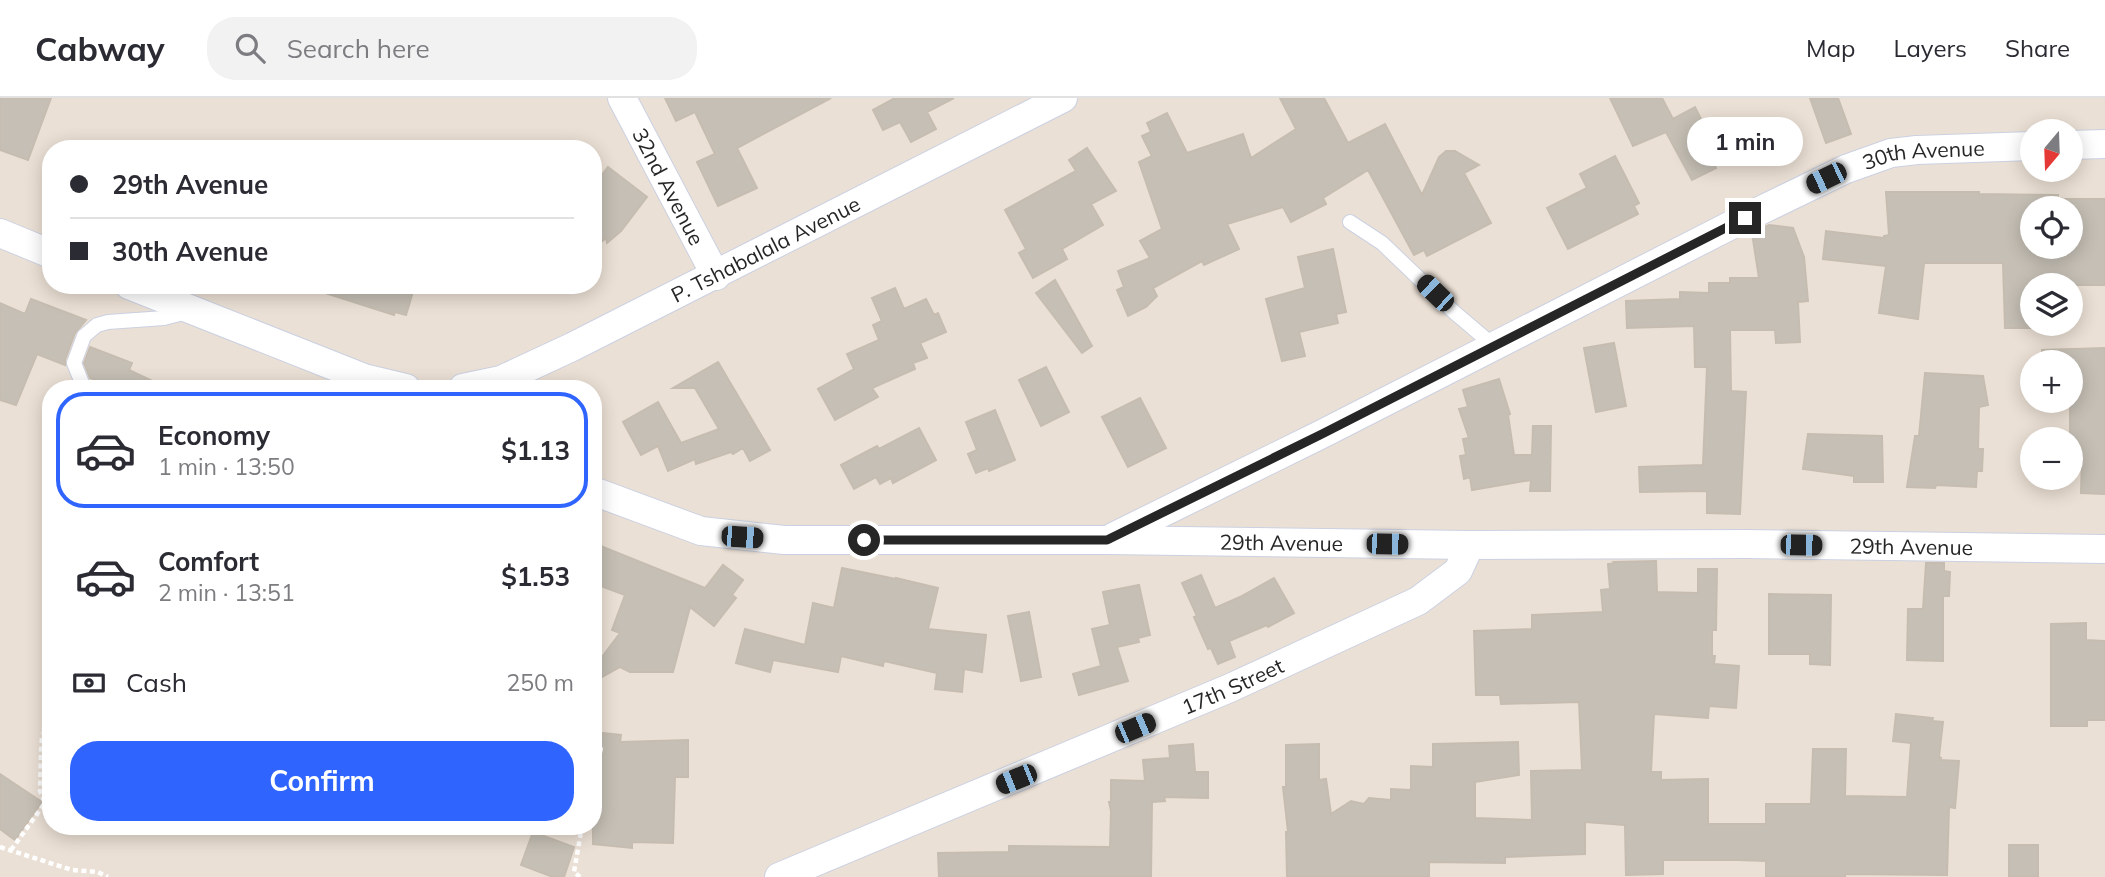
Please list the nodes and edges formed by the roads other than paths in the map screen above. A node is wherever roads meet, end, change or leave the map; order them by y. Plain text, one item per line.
1 (622, 98) edge
2 (1063, 98) edge
3 (2105, 144) edge
4 (2083, 145) edge
5 (2020, 146) edge
6 (1350, 222) dead end
7 (0, 233) edge
8 (42, 250) edge
9 (716, 276) junction
10 (150, 294) edge
11 (191, 311) junction
12 (1494, 346) junction
13 (81, 380) edge
14 (372, 380) edge
15 (511, 380) edge
16 (602, 494) edge
17 (1107, 540) junction
18 (1470, 545) junction
19 (2105, 549) edge
20 (779, 877) edge

1 - 9 street, 32nd Avenue
2 - 9 street, P. Tshabalala Avenue
3 - 4 street
5 - 12 street, 30th Avenue
6 - 12 lane
7 - 8 street
9 - 15 street, P. Tshabalala Avenue
10 - 11 street
11 - 13 lane
11 - 14 street
12 - 17 street, 30th Avenue
16 - 17 street, 29th Avenue
17 - 18 street, 29th Avenue
18 - 19 street, 29th Avenue
18 - 20 street, 17th Street

